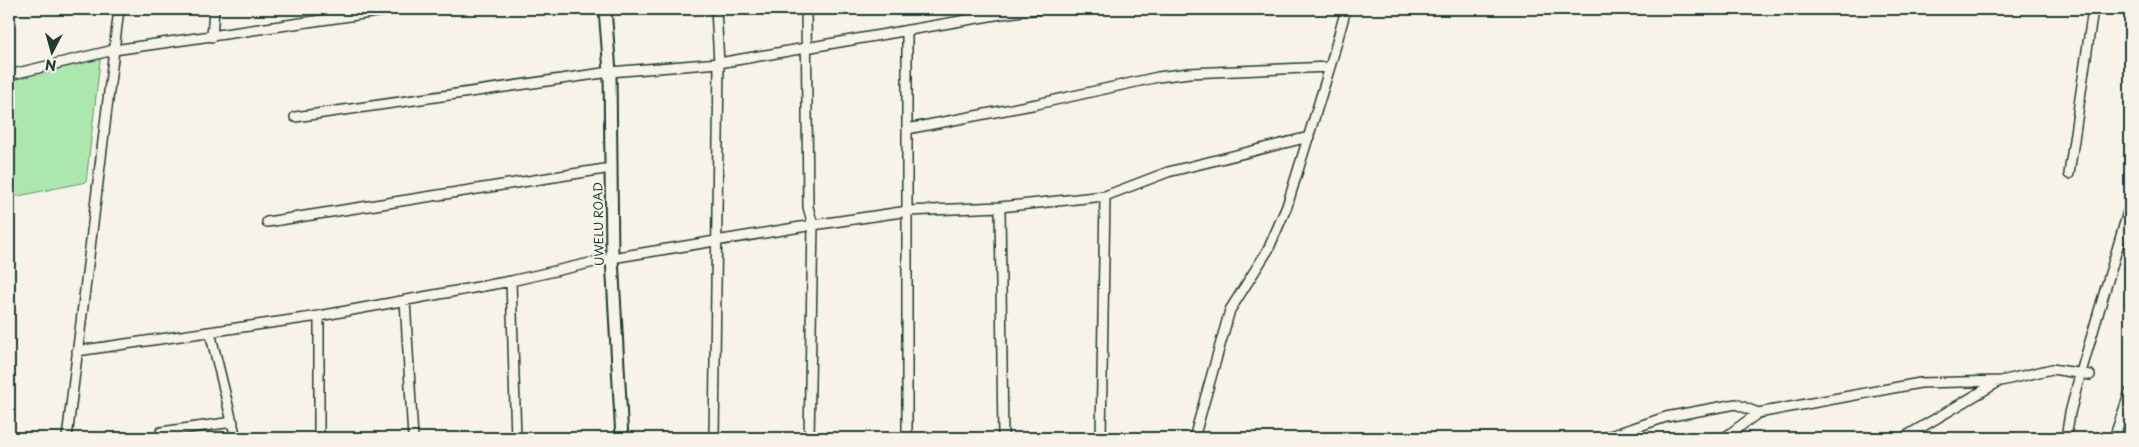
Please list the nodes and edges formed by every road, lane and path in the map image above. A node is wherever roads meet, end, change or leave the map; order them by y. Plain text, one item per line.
1 (119, 9) edge
2 (214, 9) edge
3 (398, 9) edge
4 (605, 9) edge
5 (716, 9) edge
6 (806, 9) edge
7 (1038, 9) edge
8 (1346, 9) edge
9 (2093, 9) edge
10 (995, 12) edge
11 (907, 30) junction
12 (212, 37) junction
13 (807, 48) junction
14 (114, 50) junction
15 (719, 63) junction
16 (1330, 67) junction
17 (610, 72) junction
18 (9, 76) edge
19 (295, 117) dead end
20 (907, 129) junction
21 (1309, 137) junction
22 (611, 168) junction
23 (2068, 174) dead end
24 (1106, 196) junction
25 (2130, 204) edge
26 (1000, 207) junction
27 (908, 211) junction
28 (266, 222) dead end
29 (813, 225) junction
30 (716, 240) junction
31 (612, 258) junction
32 (511, 281) junction
33 (405, 300) junction
34 (319, 316) junction
35 (210, 332) junction
36 (77, 351) junction
37 (2086, 374) junction
38 (2001, 381) junction
39 (2130, 392) edge
40 (1758, 413) junction
41 (232, 422) junction
42 (67, 438) edge
43 (161, 438) edge
44 (236, 438) edge
45 (319, 438) edge
46 (413, 438) edge
47 (516, 438) edge
48 (622, 438) edge
49 (714, 438) edge
50 (809, 438) edge
51 (907, 438) edge
52 (1003, 438) edge
53 (1101, 438) edge
54 (1194, 438) edge
55 (1604, 438) edge
56 (1724, 438) edge
57 (1904, 438) edge
58 (2066, 438) edge
59 (2114, 438) edge

1 - 14 street
2 - 12 street
3 - 12 street
4 - 17 street, UWELU ROAD
5 - 15 street
6 - 13 street
7 - 10 street
8 - 16 street
9 - 23 street
10 - 11 street
11 - 13 street
11 - 20 street
12 - 14 street
13 - 15 street
13 - 29 street
14 - 18 street
14 - 36 street
15 - 17 street
15 - 30 street
16 - 20 street
16 - 21 street
17 - 19 street
17 - 22 street, UWELU ROAD
20 - 27 street
21 - 24 street
21 - 54 street
22 - 28 street
22 - 31 street, UWELU ROAD
24 - 26 street
24 - 53 street
25 - 37 street
26 - 27 street
26 - 52 street
27 - 29 street
27 - 51 street
29 - 30 street
29 - 50 street
30 - 31 street
30 - 49 street
31 - 32 street
31 - 48 street, UWELU ROAD
32 - 33 street
32 - 47 street
33 - 34 street
33 - 46 street
34 - 35 street
34 - 45 street
35 - 36 street
35 - 41 street
36 - 42 street
37 - 38 street
37 - 58 street
38 - 40 street
38 - 57 street
39 - 59 street
40 - 55 street
40 - 56 street
41 - 43 street
41 - 44 street

